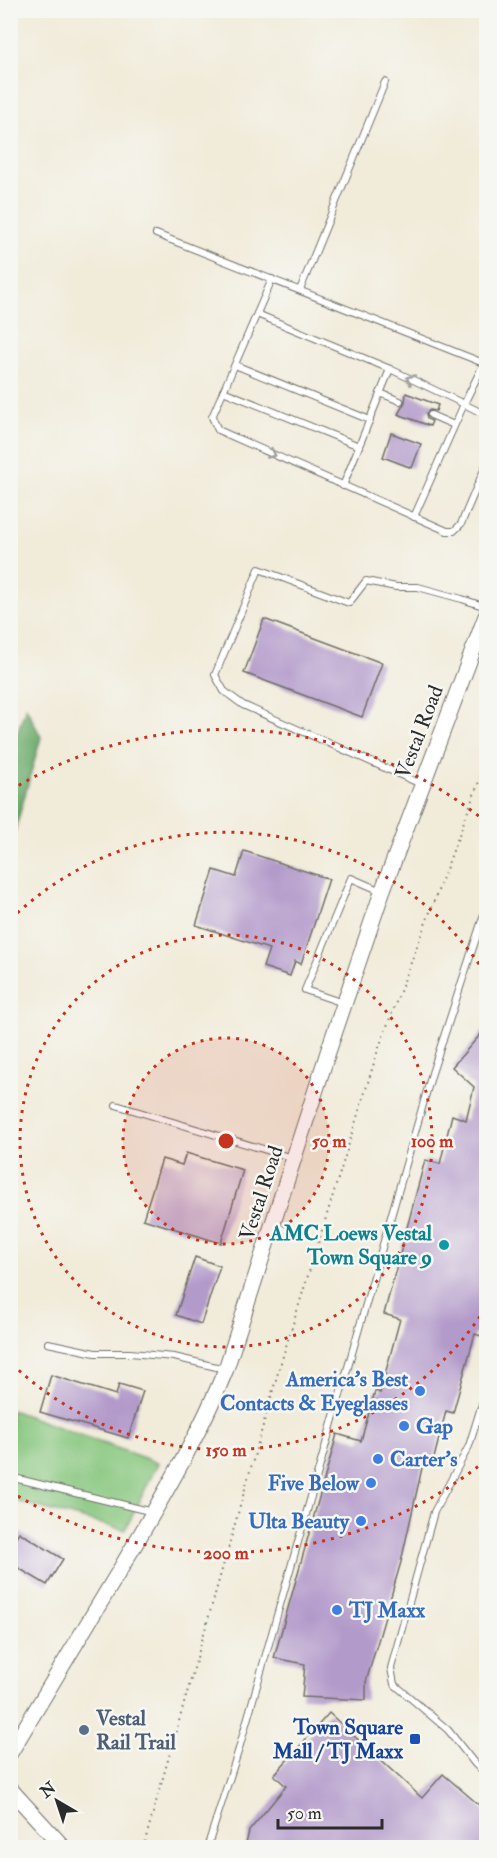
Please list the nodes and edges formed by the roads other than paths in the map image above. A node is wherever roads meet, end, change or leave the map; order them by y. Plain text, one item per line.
1 (385, 82) dead end
2 (156, 234) dead end
3 (272, 279) junction
4 (300, 290) junction
5 (257, 314) junction
6 (485, 363) edge
7 (235, 365) junction
8 (390, 369) junction
9 (223, 391) junction
10 (380, 393) junction
11 (400, 401) dead end
12 (464, 404) junction
13 (431, 415) dead end
14 (486, 415) edge
15 (370, 420) junction
16 (454, 425) junction
17 (359, 446) junction
18 (486, 465) edge
19 (343, 486) junction
20 (414, 517) junction
21 (486, 607) edge
22 (486, 616) edge
23 (422, 784) junction
24 (382, 892) junction
25 (486, 908) edge
26 (344, 1004) junction
27 (116, 1105) dead end
28 (294, 1158) junction
29 (48, 1343) dead end
30 (226, 1369) junction
31 (486, 1391) edge
32 (10, 1477) edge
33 (154, 1512) junction
34 (10, 1753) edge
35 (486, 1775) edge
36 (10, 1789) edge
37 (64, 1848) edge
38 (207, 1848) edge

1 - 4 lane
2 - 3 lane
3 - 4 lane
3 - 5 lane
4 - 6 lane
5 - 7 lane
5 - 8 lane
6 - 12 lane
7 - 9 lane
7 - 15 lane
8 - 10 lane
12 -> 8 lane
9 - 17 lane
9 -> 19 lane
10 - 11 lane
10 - 15 lane
12 - 14 lane
12 - 16 lane
13 - 16 lane
15 - 17 lane
16 - 20 lane
17 - 19 lane
18 - 20 lane
19 - 20 lane
21 - 23 lane
22 - 23 street, Vestal Road
23 - 24 street, Vestal Road
24 - 26 street, Vestal Road
24 - 26 lane
25 - 38 lane
26 - 28 street, Vestal Road
27 - 28 lane
28 - 30 street, Vestal Road
29 - 30 lane
30 - 33 street, Vestal Road
31 - 35 lane
32 - 33 lane
33 - 34 street, Vestal Road
36 - 37 street

